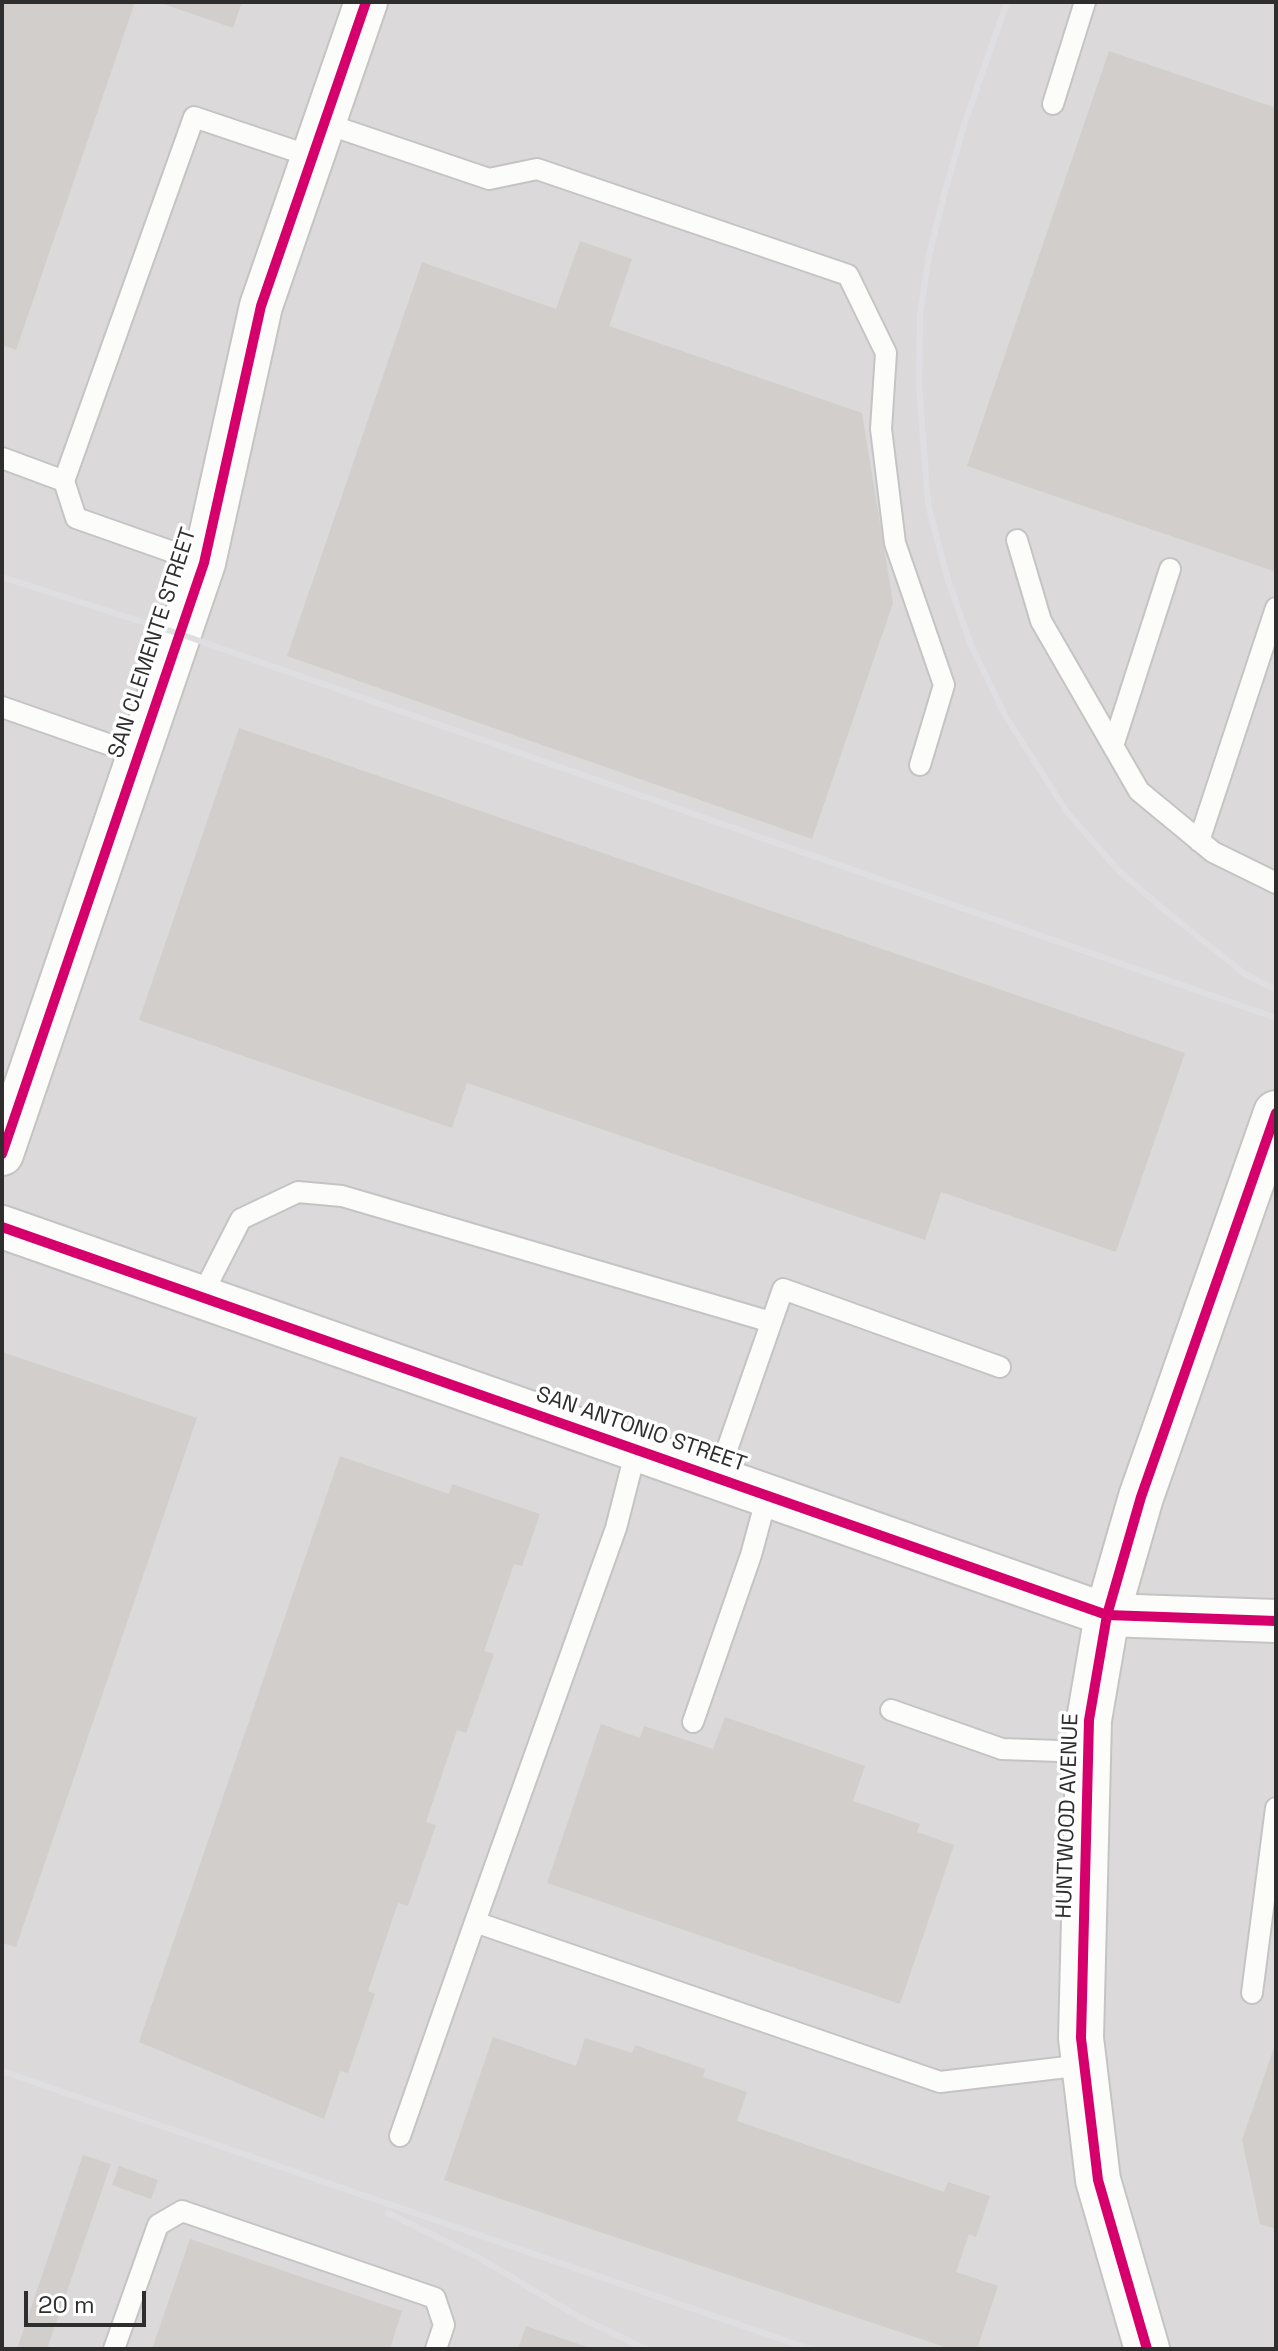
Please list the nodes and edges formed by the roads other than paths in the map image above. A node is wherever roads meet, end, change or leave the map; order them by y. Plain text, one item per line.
1 (366, 2) edge
2 (1085, 2) edge
3 (1053, 104) dead end
4 (318, 140) junction
5 (2, 458) edge
6 (64, 481) junction
7 (1017, 540) dead end
8 (204, 563) junction
9 (1170, 569) dead end
10 (1276, 608) edge
11 (2, 707) edge
12 (1113, 746) junction
13 (139, 755) junction
14 (920, 765) dead end
15 (1199, 841) junction
16 (1276, 883) edge
17 (1276, 1113) edge
18 (2, 1154) edge
19 (2, 1227) edge
20 (201, 1297) junction
21 (771, 1322) junction
22 (1000, 1367) dead end
23 (636, 1450) junction
24 (717, 1478) junction
25 (767, 1496) junction
26 (1107, 1615) junction
27 (1276, 1621) edge
28 (891, 1710) dead end
29 (693, 1722) dead end
30 (1088, 1752) junction
31 (1276, 1808) edge
32 (475, 1922) junction
33 (1252, 1993) dead end
34 (1084, 2065) junction
35 (400, 2136) dead end
36 (114, 2349) edge
37 (436, 2349) edge
38 (1147, 2349) edge

1 - 4 street, SAN CLEMENTE STREET
2 - 3 lane
4 - 6 lane
4 - 8 street, SAN CLEMENTE STREET
4 - 14 lane
5 - 6 lane
6 - 8 lane
7 - 12 lane
8 - 13 street, SAN CLEMENTE STREET
9 - 12 lane
10 - 15 lane
11 - 13 lane
12 - 15 lane
13 - 18 street, SAN CLEMENTE STREET
15 - 16 lane
17 - 26 street, HUNTWOOD AVENUE
19 - 20 street, SAN ANTONIO STREET
20 - 21 lane
20 - 23 street, SAN ANTONIO STREET
21 - 22 lane
21 - 24 lane
23 - 24 street, SAN ANTONIO STREET
23 - 32 lane
24 - 25 street, SAN ANTONIO STREET
25 - 26 street, SAN ANTONIO STREET
25 - 29 lane
26 - 27 street, SAN ANTONIO STREET
26 - 30 street, HUNTWOOD AVENUE
28 - 30 lane
30 - 34 street, HUNTWOOD AVENUE
31 - 33 lane
32 - 34 lane
32 - 35 lane
34 - 38 street, HUNTWOOD AVENUE
36 - 37 lane

